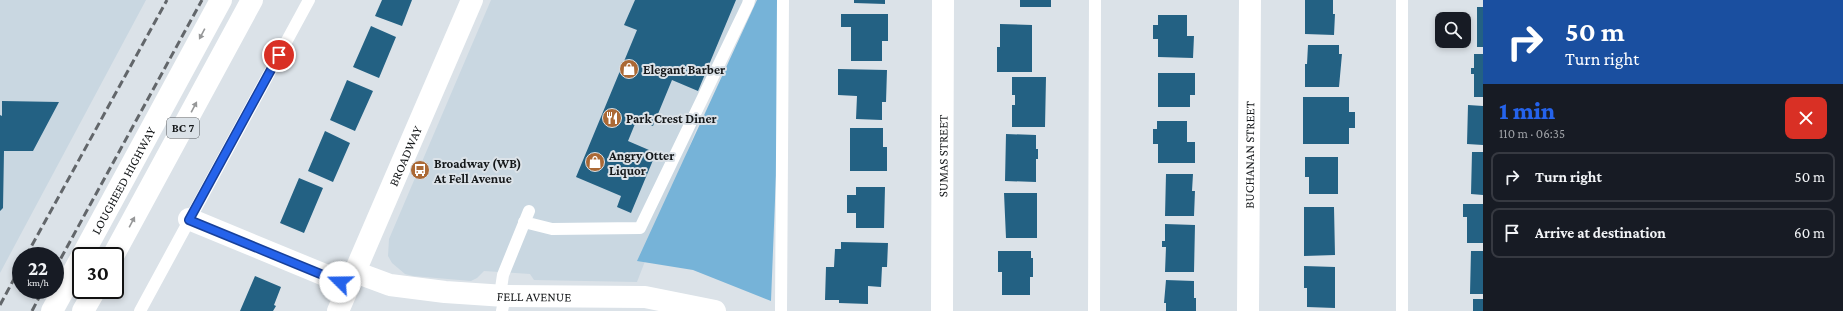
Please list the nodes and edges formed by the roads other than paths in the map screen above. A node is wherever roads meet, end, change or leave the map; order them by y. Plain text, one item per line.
1 (221, 0) edge
2 (252, 0) edge
3 (309, 0) edge
4 (472, 0) edge
5 (749, 0) edge
6 (783, 0) edge
7 (942, 0) edge
8 (1095, 0) edge
9 (1250, 0) edge
10 (1402, 0) edge
11 (189, 220) junction
12 (87, 247) edge
13 (118, 247) edge
14 (72, 275) edge
15 (352, 279) junction
16 (90, 299) edge
17 (502, 301) edge
18 (52, 311) edge
19 (83, 311) edge
20 (140, 311) edge
21 (338, 311) edge
22 (715, 311) edge
23 (781, 311) edge
24 (942, 311) edge
25 (1094, 311) edge
26 (1248, 311) edge
27 (1402, 311) edge

1 -> 12 street, LOUGHEED HIGHWAY / BC 7
13 -> 2 street, LOUGHEED HIGHWAY / BC 7
3 - 11 lane
4 - 15 street, BROADWAY
5 - 17 lane
6 - 23 lane
7 - 24 street, SUMAS STREET
8 - 25 lane
9 - 26 street, BUCHANAN STREET
10 - 27 lane
11 - 15 street, FELL AVENUE
11 - 20 lane
14 - 18 street, LOUGHEED HIGHWAY / BC 7
15 - 17 street, FELL AVENUE
15 - 21 street, BROADWAY
16 - 19 street
17 - 22 street, FELL AVENUE

